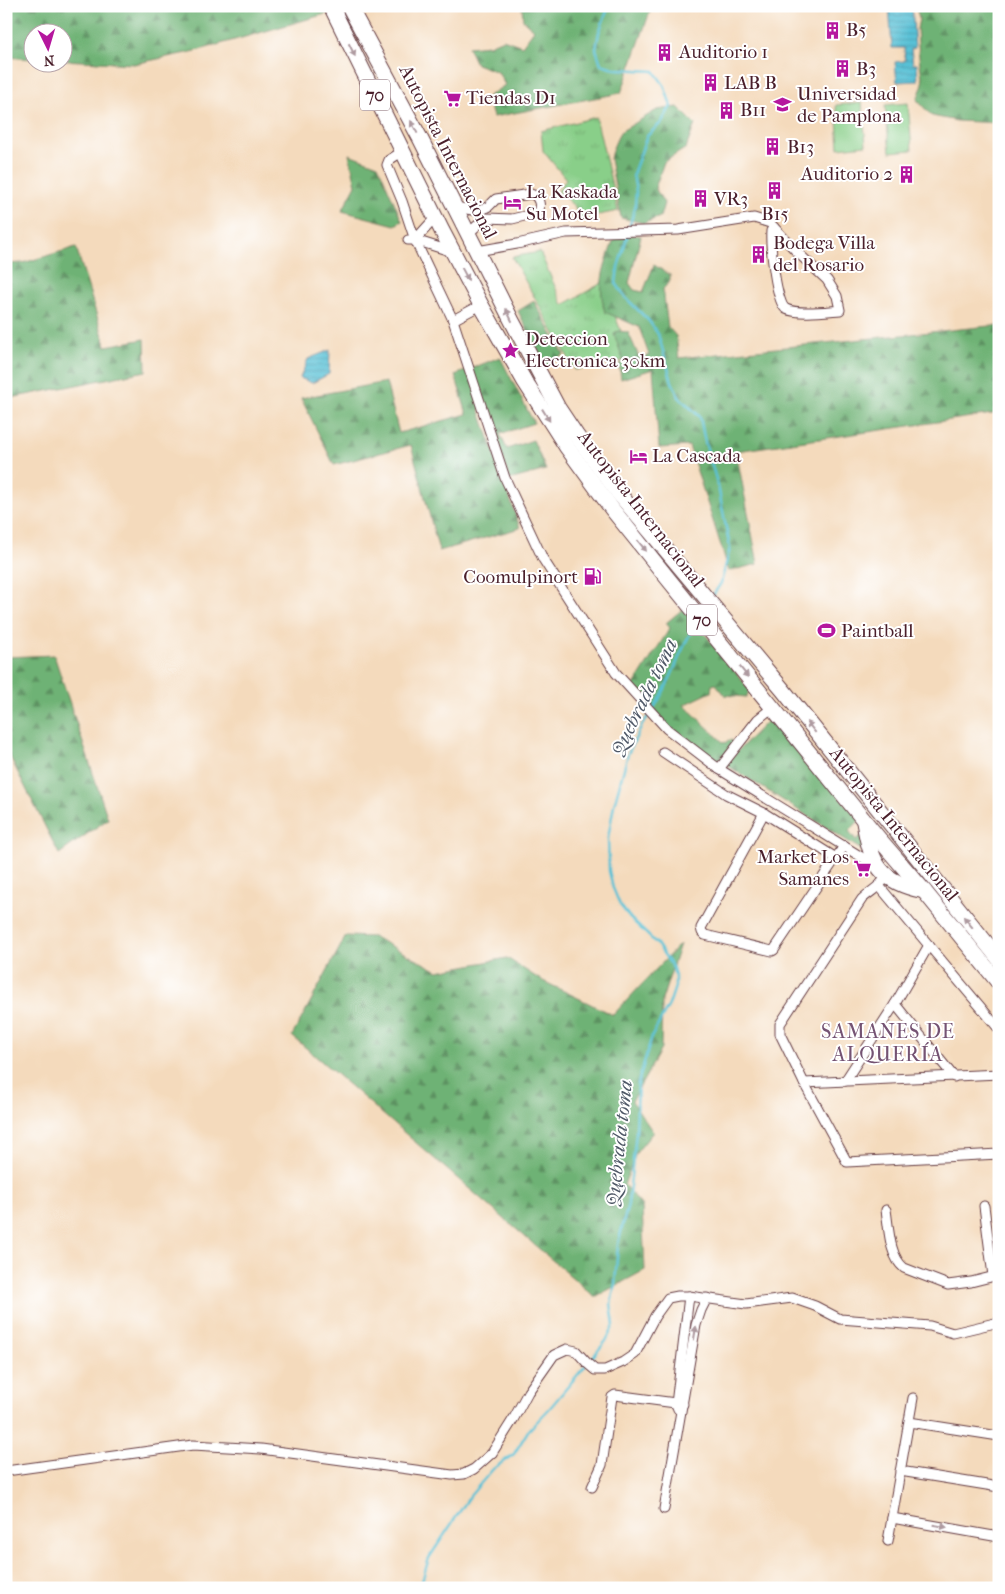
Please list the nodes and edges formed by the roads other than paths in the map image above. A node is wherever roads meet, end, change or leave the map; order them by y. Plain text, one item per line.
1 (330, 6) edge
2 (349, 6) edge
3 (402, 151) junction
4 (489, 206) junction
5 (454, 207) junction
6 (435, 218) junction
7 (493, 218) junction
8 (774, 227) junction
9 (468, 234) junction
10 (412, 240) junction
11 (476, 251) junction
12 (453, 252) junction
13 (481, 305) junction
14 (453, 320) junction
15 (773, 707) junction
16 (663, 752) dead end
17 (719, 768) junction
18 (764, 813) junction
19 (863, 818) junction
20 (844, 846) junction
21 (836, 858) junction
22 (882, 877) junction
23 (924, 891) junction
24 (930, 945) junction
25 (999, 959) edge
26 (999, 983) edge
27 (896, 1004) junction
28 (999, 1029) edge
29 (999, 1074) edge
30 (954, 1077) junction
31 (845, 1081) junction
32 (804, 1083) junction
33 (999, 1154) edge
34 (984, 1206) dead end
35 (886, 1210) dead end
36 (996, 1276) edge
37 (689, 1296) junction
38 (707, 1298) junction
39 (999, 1322) edge
40 (686, 1358) junction
41 (913, 1398) dead end
42 (680, 1404) junction
43 (909, 1422) junction
44 (999, 1436) edge
45 (900, 1471) junction
46 (6, 1472) edge
47 (592, 1487) dead end
48 (999, 1487) edge
49 (664, 1509) dead end
50 (892, 1518) junction
51 (999, 1537) edge
52 (888, 1541) dead end

1 -> 3 highway, Autopista Internacional / 70
5 -> 2 highway, Autopista Internacional / 70
3 - 6 highway, Autopista Internacional / 70
3 - 10 street
4 - 5 street
4 - 7 street
4 - 7 street
5 - 9 highway, Autopista Internacional / 70
6 - 10 street
6 - 12 highway, Autopista Internacional / 70
7 - 9 street
8 - 8 street
8 - 11 street
9 - 11 highway, Autopista Internacional / 70
10 - 12 street
10 - 14 street
25 -> 11 highway, Autopista Internacional / 70
12 -> 13 highway, Autopista Internacional / 70
13 - 14 street
13 -> 15 highway, Autopista Internacional / 70
14 - 17 street
15 - 17 street
15 - 19 highway, Autopista Internacional / 70
16 - 18 street
17 - 20 street
18 - 21 street
18 - 21 street
19 - 22 highway
19 - 23 highway, Autopista Internacional / 70
20 - 21 street
20 - 22 street
22 - 23 highway
22 - 24 street
22 - 32 street
23 - 26 highway, Autopista Internacional / 70
24 - 27 street
24 - 28 street
27 - 30 street
27 - 31 street
29 - 30 street
30 - 31 street
31 - 32 street
32 - 33 street
34 - 36 street
35 - 36 street
37 - 38 street
37 - 40 street
37 - 46 street
38 - 39 street
40 -> 38 street
40 - 42 street
41 - 43 street
42 - 47 street
42 - 49 street
43 - 44 street
43 - 45 street
45 - 48 street
45 - 50 street
50 -> 51 street
50 - 52 street

